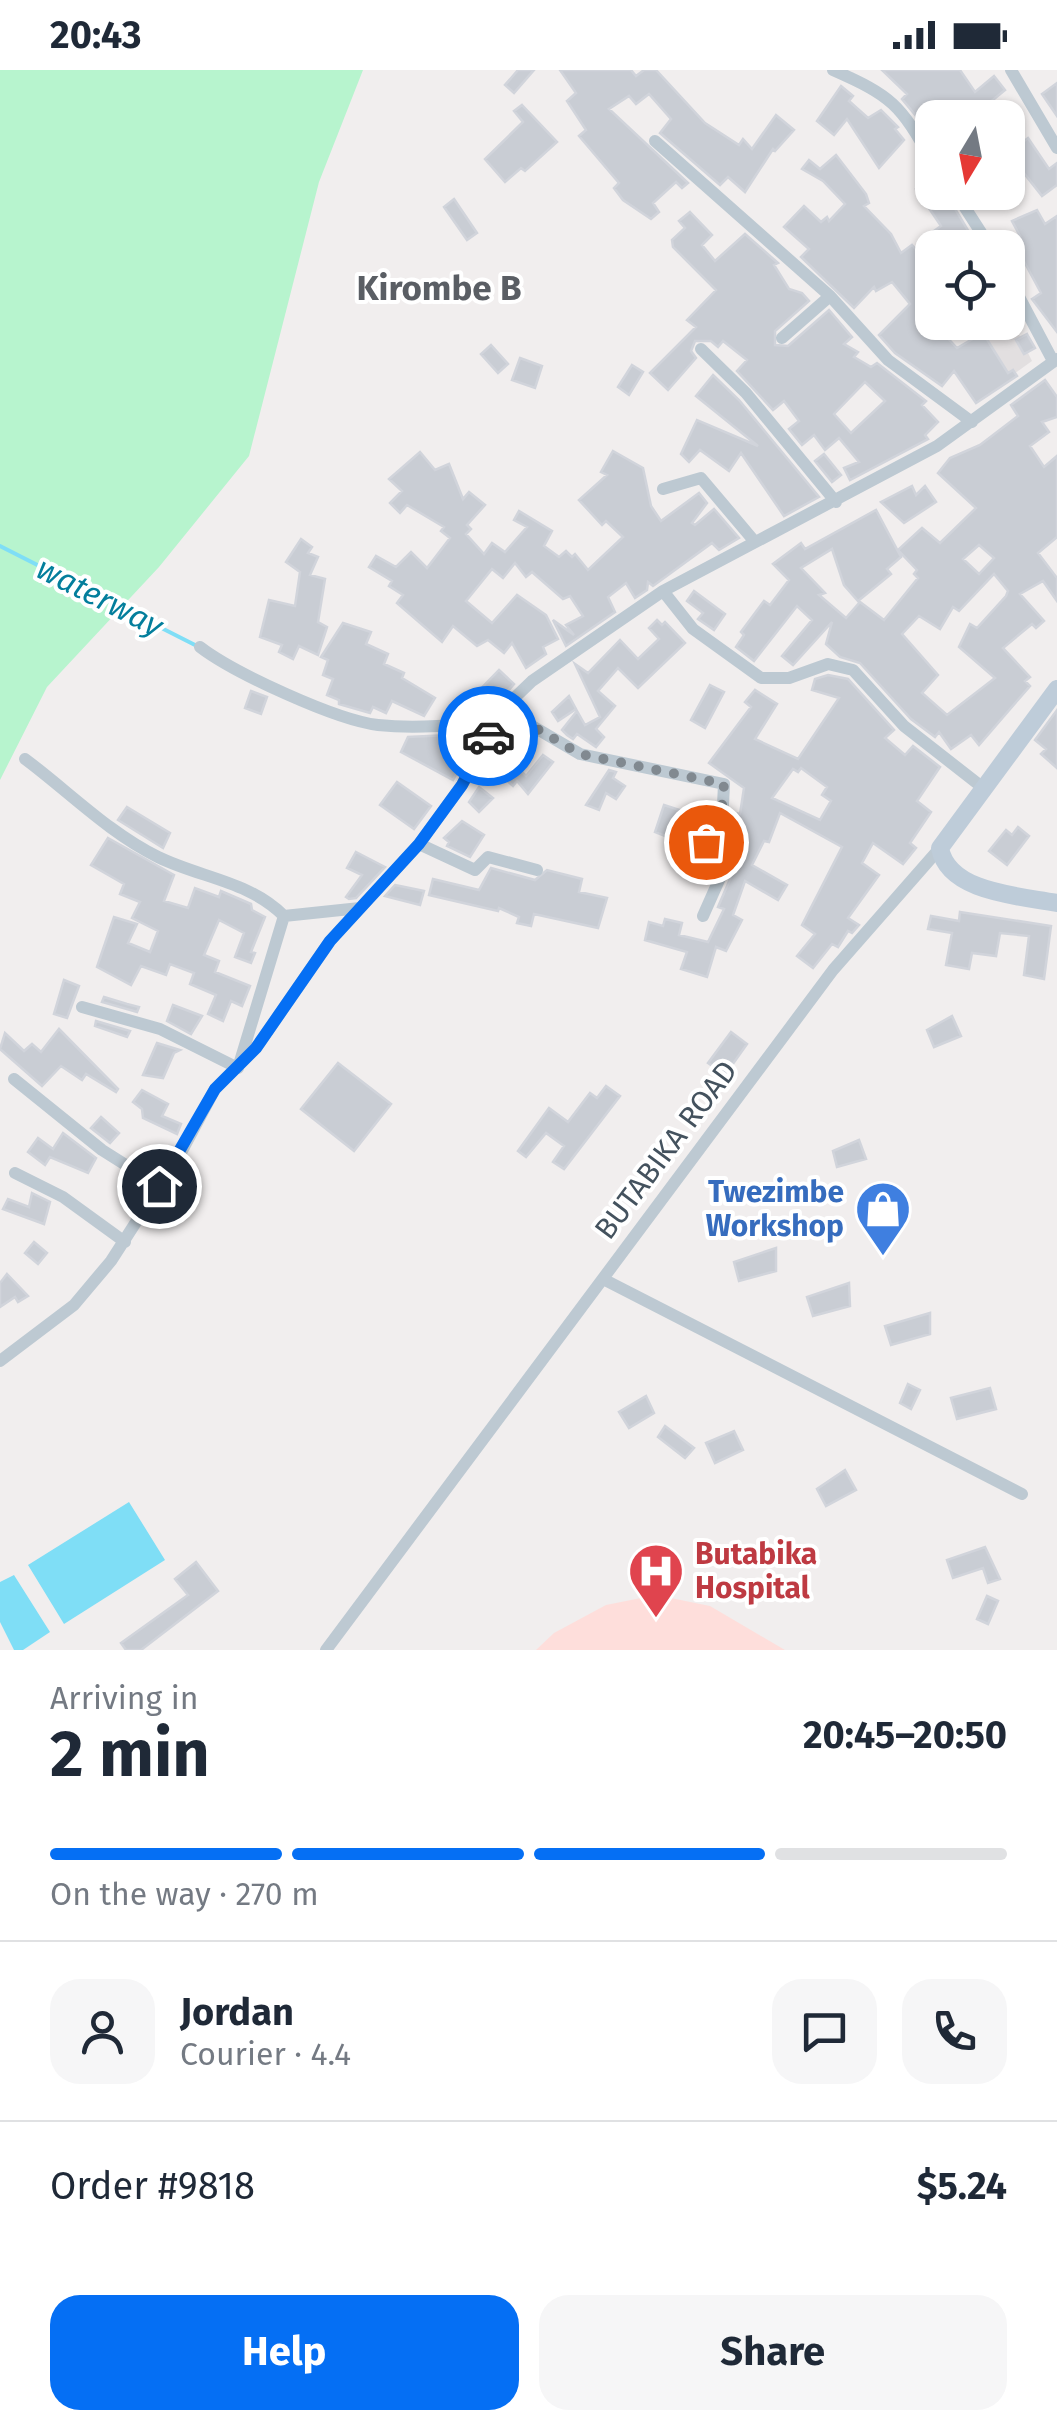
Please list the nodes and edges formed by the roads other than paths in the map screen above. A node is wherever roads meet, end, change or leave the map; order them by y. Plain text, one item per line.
1 (833, 70) edge
2 (1011, 70) edge
3 (915, 131) edge
4 (654, 142) dead end
5 (1057, 148) edge
6 (830, 296) junction
7 (1025, 306) edge
8 (782, 338) dead end
9 (701, 349) dead end
10 (1055, 360) edge
11 (972, 422) junction
12 (663, 489) dead end
13 (836, 502) junction
14 (755, 542) junction
15 (663, 591) junction
16 (200, 648) dead end
17 (1057, 691) edge
18 (499, 715) junction
19 (25, 759) dead end
20 (982, 787) junction
21 (419, 844) junction
22 (940, 848) junction
23 (537, 870) dead end
24 (1057, 903) edge
25 (360, 908) junction
26 (284, 916) junction
27 (704, 916) dead end
28 (82, 1007) dead end
29 (238, 1068) junction
30 (14, 1079) dead end
31 (15, 1173) dead end
32 (159, 1186) junction
33 (125, 1242) junction
34 (603, 1279) junction
35 (0, 1362) edge
36 (1022, 1494) dead end
37 (326, 1650) edge

1 - 3 street
2 - 5 street
4 - 6 street
6 - 8 street
6 - 11 street
7 - 10 street
9 - 13 street
10 - 11 street
11 - 13 street
12 - 14 street
13 - 14 street
14 - 15 street
15 - 18 street
15 - 20 street
16 - 18 street
17 - 20 main road, BUTABIKA ROAD
18 - 21 street
18 - 27 street
19 - 26 street
20 - 22 main road, BUTABIKA ROAD
21 - 23 street
21 - 25 street
22 - 24 main road
22 - 34 street, BUTABIKA ROAD
25 - 26 street
25 - 29 street
26 - 29 street
28 - 29 street
29 - 32 street
30 - 32 street
31 - 33 street
32 - 33 street
33 - 35 street
34 - 36 street
34 - 37 street, BUTABIKA ROAD

